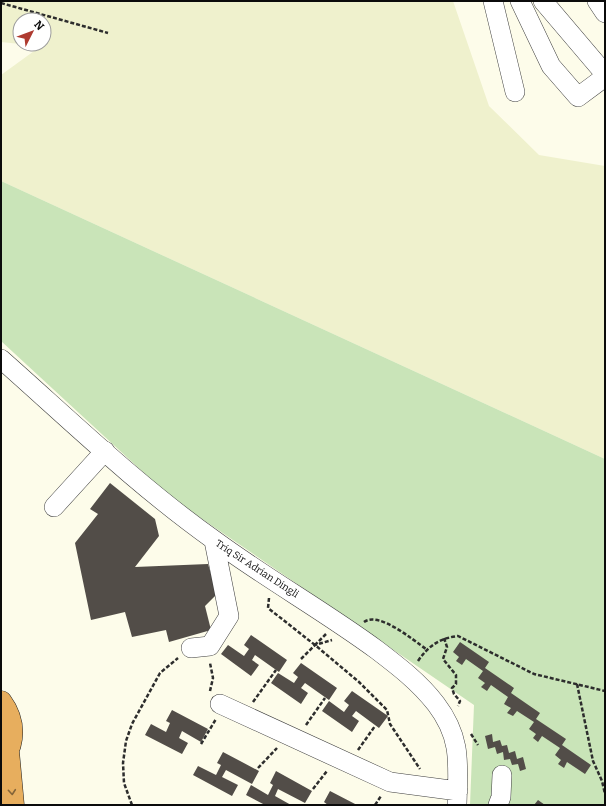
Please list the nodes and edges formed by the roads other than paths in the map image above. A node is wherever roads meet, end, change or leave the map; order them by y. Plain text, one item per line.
1 (493, 1) edge
2 (520, 1) edge
3 (543, 1) edge
4 (597, 1) edge
5 (605, 13) edge
6 (605, 74) edge
7 (605, 77) edge
8 (515, 92) dead end
9 (1, 359) edge
10 (105, 451) junction
11 (54, 507) dead end
12 (214, 541) junction
13 (192, 648) road end
14 (1, 702) edge
15 (230, 709) road end
16 (5, 757) edge
17 (502, 775) dead end
18 (458, 798) edge
19 (13, 805) edge
20 (498, 805) edge

1 - 8 street
2 - 7 street
3 - 6 street
4 - 5 street
9 - 10 street, Triq Sir Adrian Dingli
10 - 11 street
10 - 12 street, Triq Sir Adrian Dingli
12 - 13 street
12 - 18 street, Triq Sir Adrian Dingli
14 - 16 highway
15 - 18 street
16 -> 19 highway
17 - 20 street

